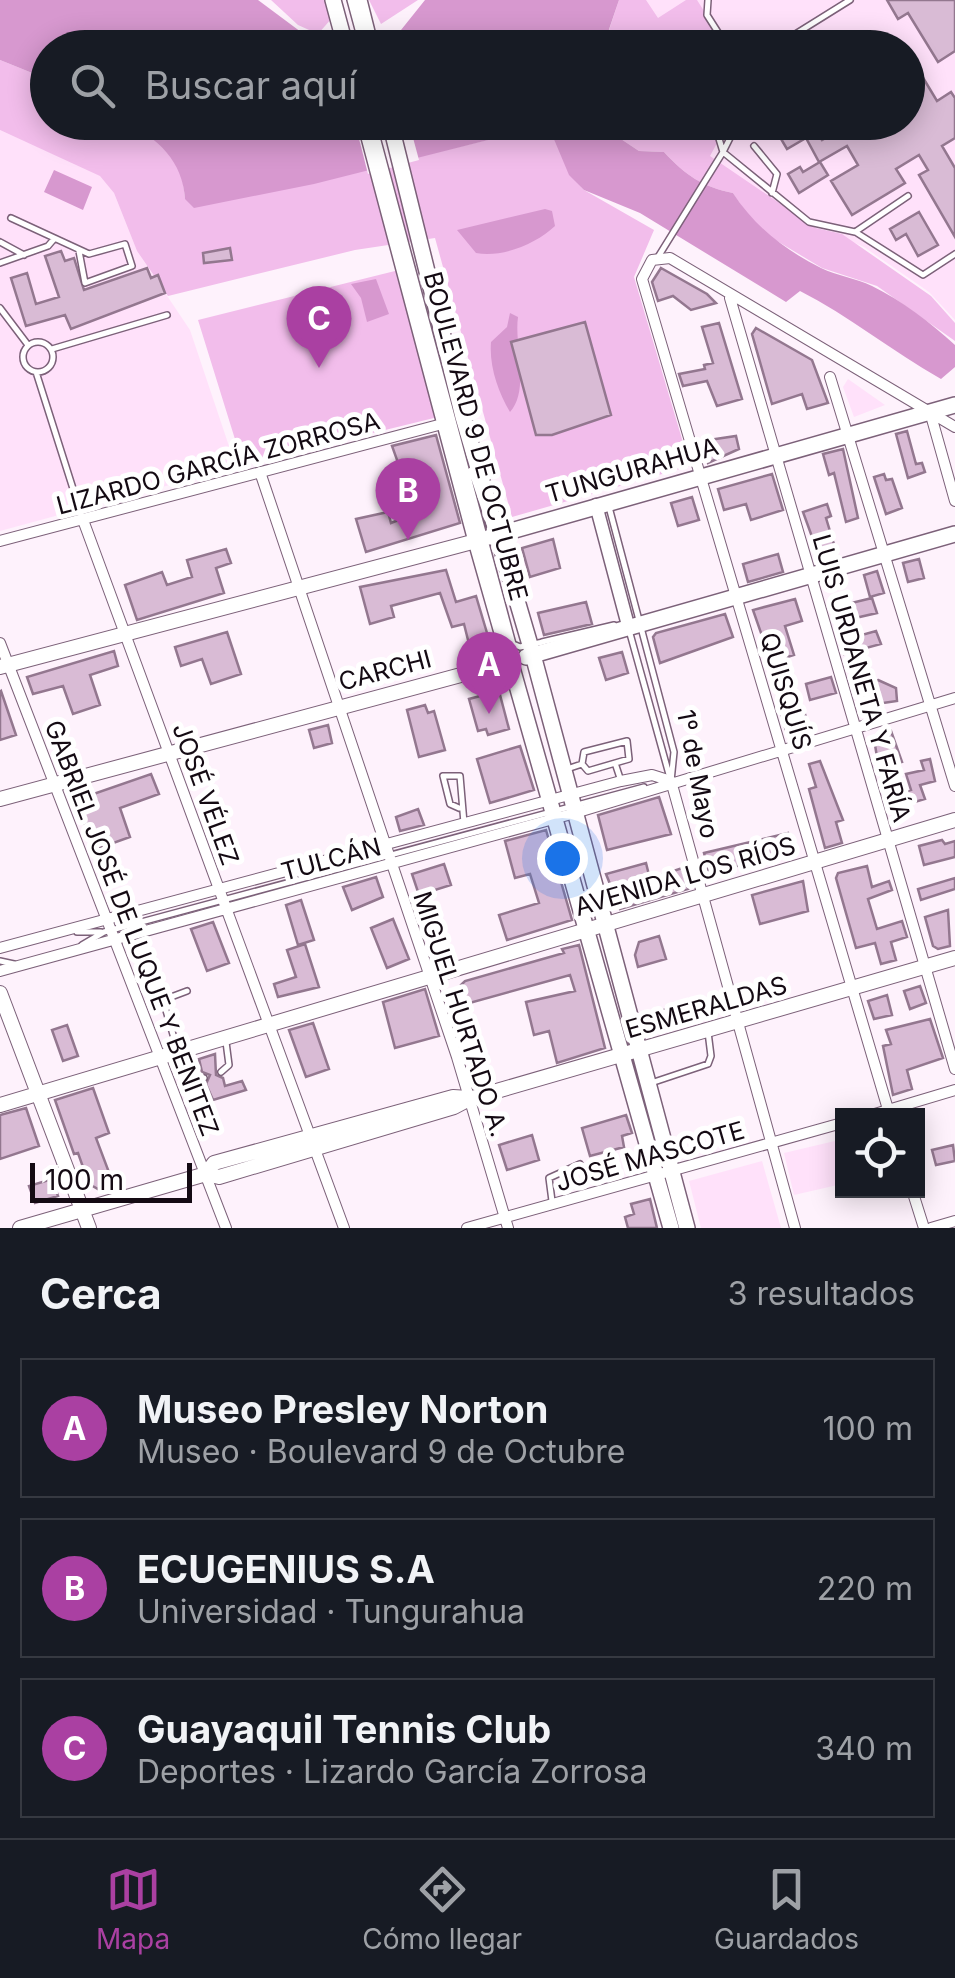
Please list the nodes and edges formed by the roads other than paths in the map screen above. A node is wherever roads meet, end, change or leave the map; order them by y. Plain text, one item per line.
1 (708, 0) edge
2 (850, 0) edge
3 (347, 5) edge
4 (349, 30) edge
5 (356, 30) edge
6 (361, 30) edge
7 (716, 30) edge
8 (802, 30) edge
9 (374, 140) edge
10 (379, 140) edge
11 (388, 140) edge
12 (719, 140) edge
13 (729, 140) edge
14 (754, 146) dead end
15 (723, 152) junction
16 (391, 172) junction
17 (772, 193) junction
18 (908, 196) dead end
19 (11, 218) dead end
20 (856, 232) junction
21 (54, 239) junction
22 (0, 242) edge
23 (79, 251) junction
24 (661, 252) junction
25 (955, 254) edge
26 (25, 255) junction
27 (0, 264) edge
28 (730, 298) junction
29 (0, 308) edge
30 (168, 315) dead end
31 (28, 345) junction
32 (52, 349) junction
33 (36, 372) junction
34 (830, 377) dead end
35 (955, 405) edge
36 (930, 411) junction
37 (446, 423) junction
38 (955, 426) edge
39 (848, 434) junction
40 (776, 455) junction
41 (260, 472) junction
42 (701, 476) junction
43 (955, 501) edge
44 (602, 503) junction
45 (83, 520) junction
46 (955, 534) edge
47 (486, 538) junction
48 (0, 541) edge
49 (886, 554) junction
50 (811, 575) junction
51 (298, 585) junction
52 (737, 599) junction
53 (635, 627) junction
54 (125, 632) junction
55 (0, 643) edge
56 (535, 647) junction
57 (512, 661) junction
58 (4, 666) edge
59 (955, 698) edge
60 (931, 705) junction
61 (339, 708) junction
62 (856, 727) junction
63 (782, 749) junction
64 (170, 754) junction
65 (582, 764) junction
66 (615, 764) junction
67 (564, 770) junction
68 (621, 781) junction
69 (671, 781) junction
70 (55, 784) junction
71 (955, 786) edge
72 (0, 799) edge
73 (573, 804) junction
74 (460, 808) junction
75 (555, 809) junction
76 (955, 820) edge
77 (464, 823) junction
78 (888, 840) junction
79 (388, 854) junction
80 (816, 861) junction
81 (701, 895) junction
82 (224, 898) junction
83 (605, 924) junction
84 (588, 928) junction
85 (110, 929) junction
86 (0, 948) edge
87 (955, 958) edge
88 (0, 960) edge
89 (926, 966) junction
90 (0, 970) edge
91 (429, 975) junction
92 (853, 988) junction
93 (188, 991) dead end
94 (0, 993) edge
95 (738, 1021) junction
96 (269, 1022) junction
97 (708, 1030) junction
98 (225, 1040) junction
99 (632, 1051) junction
100 (166, 1053) junction
101 (955, 1070) edge
102 (221, 1072) dead end
103 (204, 1078) dead end
104 (191, 1083) junction
105 (648, 1083) junction
106 (955, 1090) edge
107 (37, 1091) junction
108 (174, 1093) junction
109 (0, 1096) edge
110 (469, 1098) junction
111 (0, 1104) edge
112 (889, 1108) edge
113 (904, 1108) edge
114 (835, 1125) edge
115 (313, 1144) junction
116 (770, 1144) junction
117 (580, 1164) dead end
118 (665, 1173) junction
119 (206, 1174) junction
120 (915, 1198) edge
121 (553, 1204) junction
122 (82, 1209) junction
123 (955, 1221) edge
124 (507, 1223) edge
125 (20, 1228) edge
126 (89, 1228) edge
127 (226, 1228) edge
128 (344, 1228) edge
129 (468, 1228) edge
130 (671, 1228) edge
131 (687, 1228) edge
132 (794, 1228) edge
133 (927, 1228) edge

1 - 7 lane
2 - 8 lane
3 - 4 main road
3 - 5 lane
3 - 6 main road
9 - 16 main road
10 - 16 lane
11 - 16 main road
12 - 15 lane
13 - 15 lane
14 - 17 lane
15 - 17 lane
15 - 24 lane
16 - 37 main road, BOULEVARD 9 DE OCTUBRE
16 - 47 main road, BOULEVARD 9 DE OCTUBRE
17 - 20 lane
18 - 20 lane
19 - 21 lane
20 - 25 lane
21 - 23 lane
21 - 26 lane
22 - 26 lane
23 - 23 lane
24 - 28 street
24 - 42 street, QUISQUÍS
26 - 27 lane
28 - 36 street
28 - 40 street, LUIS URDANETA Y FARÍA
29 - 31 lane
30 - 32 lane
31 - 32 lane
31 - 33 lane
32 - 33 lane
33 - 45 lane, JOSÉ VÉLEZ
34 - 39 street
35 - 36 main road, TUNGURAHUA
36 - 38 street
36 - 39 main road, TUNGURAHUA
36 - 43 street
37 - 41 street, LIZARDO GARCÍA ZORROSA
37 - 47 main road, BOULEVARD 9 DE OCTUBRE
39 - 40 main road, TUNGURAHUA
39 - 49 street
40 - 42 main road, TUNGURAHUA
40 - 50 street, LUIS URDANETA Y FARÍA
41 - 45 street, LIZARDO GARCÍA ZORROSA
41 - 51 street, MIGUEL HURTADO A.
42 - 44 main road, TUNGURAHUA
42 - 52 street, QUISQUÍS
44 - 47 main road, TUNGURAHUA
44 - 53 street, 1º de Mayo
45 - 48 street, LIZARDO GARCÍA ZORROSA
45 - 54 street, JOSÉ VÉLEZ
46 - 49 main road, CARCHI
47 - 51 main road, TUNGURAHUA
47 - 56 main road, BOULEVARD 9 DE OCTUBRE
47 - 57 main road, BOULEVARD 9 DE OCTUBRE
49 - 50 main road, CARCHI
49 - 60 street
50 - 52 main road, CARCHI
50 - 62 street, LUIS URDANETA Y FARÍA
51 - 54 main road, TUNGURAHUA
51 - 61 street, MIGUEL HURTADO A.
52 - 53 main road, CARCHI
52 - 63 street, QUISQUÍS
53 - 56 main road, CARCHI
53 - 69 lane
53 - 69 lane, 1º de Mayo
54 - 58 main road, TUNGURAHUA
54 - 64 street, JOSÉ VÉLEZ
55 - 58 street, GABRIEL JOSÉ DE LUQUE Y BENITEZ
56 - 57 main road, CARCHI
56 - 67 main road, BOULEVARD 9 DE OCTUBRE
57 - 61 main road, CARCHI
57 - 75 main road, BOULEVARD 9 DE OCTUBRE
58 - 70 street, GABRIEL JOSÉ DE LUQUE Y BENITEZ
59 - 60 street, TULCÁN
60 - 62 street, TULCÁN
60 - 71 street
61 - 64 main road, CARCHI
61 - 79 street, MIGUEL HURTADO A.
62 - 63 street, TULCÁN
62 - 78 street, LUIS URDANETA Y FARÍA
63 - 69 street, TULCÁN
63 - 80 street, QUISQUÍS
64 - 70 main road, CARCHI
64 - 82 street, JOSÉ VÉLEZ
65 - 66 lane
65 - 66 lane
65 - 67 lane
66 - 68 lane
67 - 73 main road, BOULEVARD 9 DE OCTUBRE
68 - 69 street, TULCÁN
68 - 73 street, TULCÁN
69 - 73 street, TULCÁN
69 - 81 street, 1º de Mayo
70 - 72 main road, CARCHI
70 - 85 street, GABRIEL JOSÉ DE LUQUE Y BENITEZ
73 - 75 street, TULCÁN
73 - 75 street, TULCÁN
73 - 83 main road, BOULEVARD 9 DE OCTUBRE
74 - 74 lane
74 - 77 lane
75 - 77 street, TULCÁN
75 - 79 street, TULCÁN
75 - 84 main road, BOULEVARD 9 DE OCTUBRE
76 - 78 main road, AVENIDA LOS RÍOS
77 - 79 street, TULCÁN
78 - 80 main road, AVENIDA LOS RÍOS
78 - 89 street, LUIS URDANETA Y FARÍA
79 - 82 street, TULCÁN
79 - 82 street, TULCÁN
79 - 91 street, MIGUEL HURTADO A.
80 - 81 main road, AVENIDA LOS RÍOS
80 - 92 street, QUISQUÍS
81 - 83 main road, AVENIDA LOS RÍOS
81 - 95 street, 1º de Mayo
82 - 85 street, TULCÁN
82 - 85 street, TULCÁN
82 - 96 street, JOSÉ VÉLEZ
83 - 84 main road, AVENIDA LOS RÍOS
83 - 99 main road, BOULEVARD 9 DE OCTUBRE
84 - 91 main road, AVENIDA LOS RÍOS
84 - 99 main road, BOULEVARD 9 DE OCTUBRE
85 - 86 street, TULCÁN
85 - 88 lane
85 - 88 lane
85 - 90 street, TULCÁN
85 - 100 street, GABRIEL JOSÉ DE LUQUE Y BENITEZ
87 - 89 main road, ESMERALDAS
89 - 92 main road, ESMERALDAS
89 - 101 street, LUIS URDANETA Y FARÍA
91 - 96 main road, AVENIDA LOS RÍOS
91 - 110 street, MIGUEL HURTADO A.
92 - 95 main road, ESMERALDAS
92 - 112 street, QUISQUÍS
93 - 100 lane
94 - 107 main road
95 - 97 main road, ESMERALDAS
95 - 116 street, 1º de Mayo
96 - 98 main road, AVENIDA LOS RÍOS
96 - 100 main road, AVENIDA LOS RÍOS
96 - 115 street, JOSÉ VÉLEZ
97 - 99 main road, ESMERALDAS
97 - 105 lane
98 - 100 main road, AVENIDA LOS RÍOS
98 - 102 lane
99 - 105 main road, BOULEVARD 9 DE OCTUBRE
99 - 110 main road, ESMERALDAS
99 - 118 main road, BOULEVARD 9 DE OCTUBRE
100 - 104 lane
100 - 107 main road, AVENIDA LOS RÍOS
100 - 108 street, GABRIEL JOSÉ DE LUQUE Y BENITEZ
103 - 104 lane
104 - 108 lane
105 - 118 main road, BOULEVARD 9 DE OCTUBRE
106 - 113 street
107 - 109 main road, AVENIDA LOS RÍOS
107 - 111 main road, AVENIDA LOS RÍOS
107 - 122 main road
108 - 119 street, GABRIEL JOSÉ DE LUQUE Y BENITEZ
110 - 115 main road, ESMERALDAS
110 - 124 street, MIGUEL HURTADO A.
114 - 116 street, JOSÉ MASCOTE
115 - 119 main road, ESMERALDAS
115 - 128 street, JOSÉ VÉLEZ
116 - 118 street, JOSÉ MASCOTE
116 - 132 street, 1º de Mayo
117 - 121 lane
118 - 121 street, JOSÉ MASCOTE
118 - 130 main road, BOULEVARD 9 DE OCTUBRE
118 - 131 main road, BOULEVARD 9 DE OCTUBRE
119 - 122 main road, ESMERALDAS
119 - 127 street, GABRIEL JOSÉ DE LUQUE Y BENITEZ
120 - 133 street
121 - 124 street, JOSÉ MASCOTE
122 - 125 main road, ESMERALDAS
122 - 126 main road
123 - 133 street
124 - 129 street, JOSÉ MASCOTE

